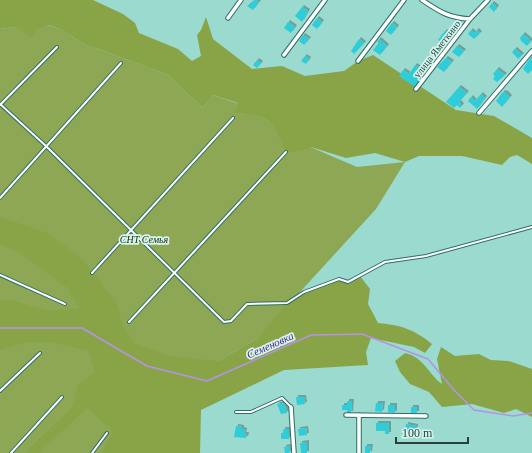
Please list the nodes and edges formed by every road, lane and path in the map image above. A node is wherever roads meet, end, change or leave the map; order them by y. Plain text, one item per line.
1 (241, 0) edge
2 (326, 0) edge
3 (404, 0) edge
4 (422, 0) edge
5 (488, 0) edge
6 (228, 18) dead end
7 (470, 19) junction
8 (57, 47) dead end
9 (532, 51) edge
10 (284, 55) dead end
11 (358, 61) dead end
12 (121, 63) dead end
13 (416, 89) dead end
14 (0, 104) edge
15 (479, 113) dead end
16 (233, 118) dead end
17 (46, 146) junction
18 (286, 152) dead end
19 (0, 198) edge
20 (532, 228) edge
21 (131, 230) junction
22 (174, 272) junction
23 (92, 273) dead end
24 (0, 275) edge
25 (65, 304) dead end
26 (129, 322) dead end
27 (40, 353) dead end
28 (0, 391) edge
29 (62, 397) dead end
30 (291, 407) joint
31 (236, 412) dead end
32 (346, 415) dead end
33 (359, 415) junction
34 (426, 416) dead end
35 (107, 433) dead end
36 (11, 453) edge
37 (92, 453) edge
38 (294, 453) edge
39 (359, 453) edge

1 - 6 street
2 - 10 street
3 - 11 street
4 - 7 street, улица Яметкино
5 - 7 street, улица Яметкино
7 - 13 street, улица Яметкино
8 - 14 lane
9 - 15 street
12 - 17 lane
14 - 17 lane
16 - 21 lane
17 - 19 lane
17 - 21 lane
18 - 22 lane
20 - 22 lane
21 - 22 lane
21 - 23 lane
22 - 26 lane
24 - 25 lane
27 - 28 lane
29 - 36 lane
30 - 31 lane
30 - 38 street
32 - 33 street
33 - 34 street
33 - 39 street
35 - 37 lane

